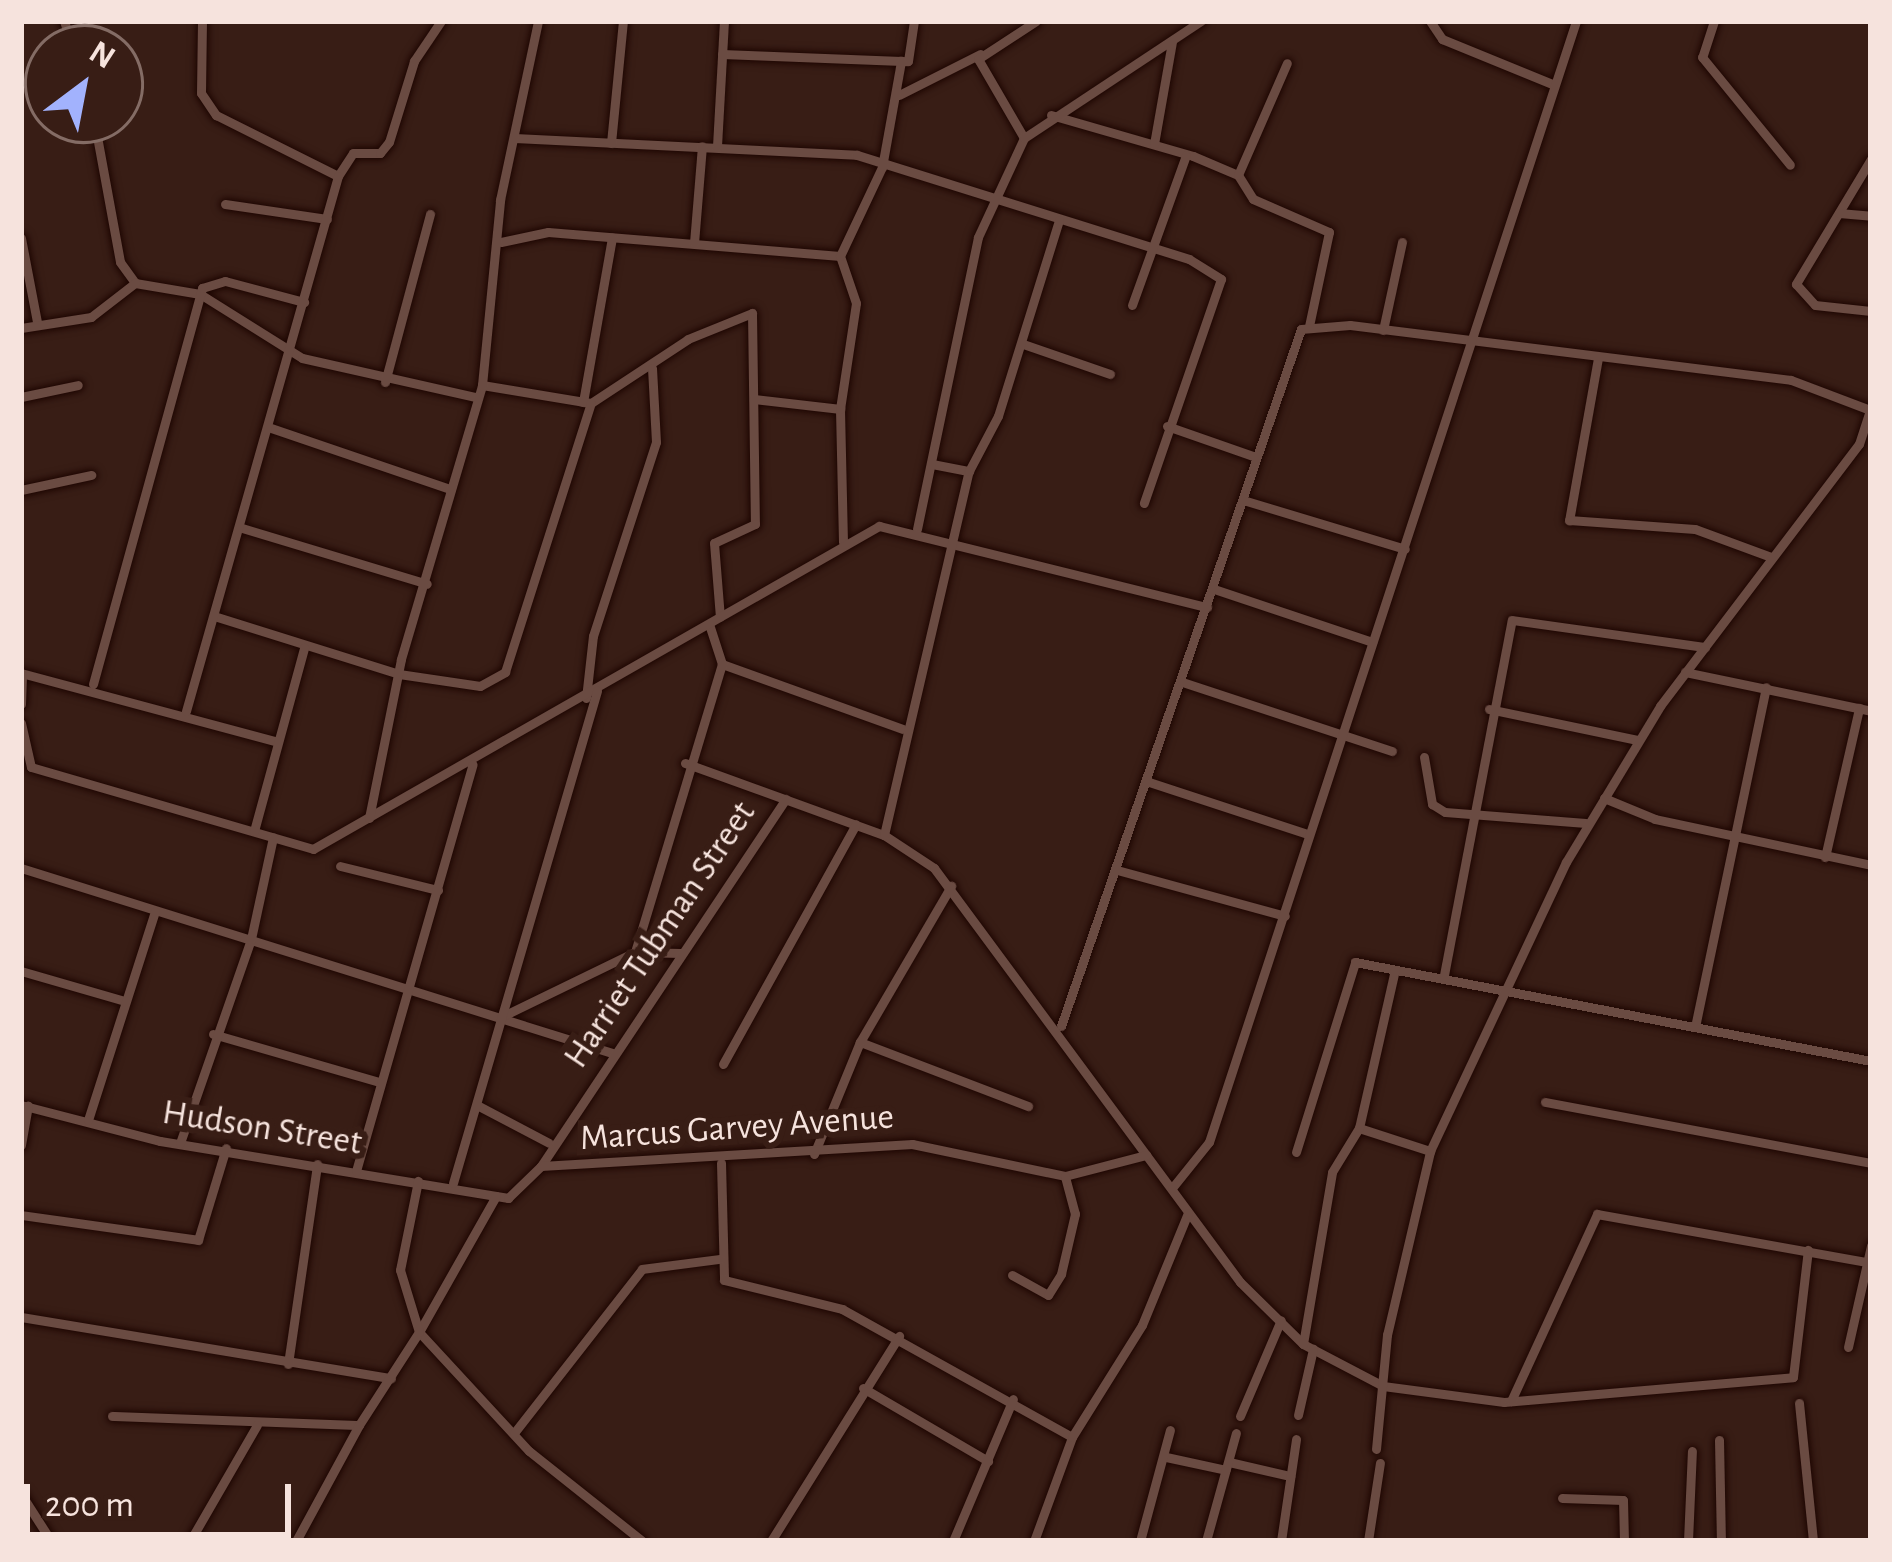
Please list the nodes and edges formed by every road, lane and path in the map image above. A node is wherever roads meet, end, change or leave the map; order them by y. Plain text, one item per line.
1 (202, 21) edge
2 (441, 21) edge
3 (538, 21) edge
4 (623, 21) edge
5 (724, 21) edge
6 (914, 21) edge
7 (1036, 21) edge
8 (1201, 21) edge
9 (1430, 21) edge
10 (1576, 21) edge
11 (1714, 21) edge
12 (1172, 42) junction
13 (722, 54) junction
14 (980, 54) junction
15 (901, 61) junction
16 (1287, 62) dead end
17 (1552, 84) junction
18 (899, 95) junction
19 (1051, 115) junction
20 (514, 138) junction
21 (1024, 138) junction
22 (611, 143) junction
23 (98, 144) edge
24 (1154, 144) junction
25 (702, 146) junction
26 (717, 146) junction
27 (1186, 155) junction
28 (1871, 159) edge
29 (1790, 165) dead end
30 (882, 167) junction
31 (338, 176) junction
32 (1238, 176) junction
33 (990, 200) junction
34 (226, 204) dead end
35 (1839, 212) junction
36 (430, 214) dead end
37 (1871, 216) edge
38 (327, 219) junction
39 (1059, 220) junction
40 (21, 238) edge
41 (612, 238) junction
42 (502, 242) junction
43 (1402, 242) dead end
44 (694, 243) junction
45 (1155, 250) junction
46 (839, 256) junction
47 (135, 284) junction
48 (200, 294) junction
49 (304, 302) junction
50 (1132, 305) dead end
51 (1871, 311) edge
52 (37, 322) junction
53 (1309, 326) junction
54 (21, 328) edge
55 (1383, 330) junction
56 (1476, 343) junction
57 (1023, 344) junction
58 (288, 352) junction
59 (1598, 358) junction
60 (652, 368) junction
61 (1110, 374) dead end
62 (385, 382) junction
63 (79, 385) dead end
64 (482, 385) junction
65 (21, 397) edge
66 (475, 397) junction
67 (754, 399) junction
68 (587, 402) junction
69 (840, 409) junction
70 (1870, 409) edge
71 (1167, 426) junction
72 (271, 428) junction
73 (1859, 444) junction
74 (1871, 450) edge
75 (1256, 458) junction
76 (932, 464) junction
77 (969, 471) junction
78 (91, 475) dead end
79 (450, 489) junction
80 (21, 490) edge
81 (1243, 500) junction
82 (1144, 503) dead end
83 (242, 528) junction
84 (917, 529) junction
85 (960, 540) junction
86 (843, 542) junction
87 (1405, 549) junction
88 (1771, 557) junction
89 (428, 584) junction
90 (1214, 589) junction
91 (1208, 608) junction
92 (214, 616) junction
93 (720, 617) junction
94 (709, 624) junction
95 (1372, 641) junction
96 (1705, 647) junction
97 (304, 648) junction
98 (722, 664) junction
99 (1685, 671) junction
100 (21, 674) edge
101 (399, 674) junction
102 (1182, 682) junction
103 (93, 684) junction
104 (1766, 688) junction
105 (597, 691) junction
106 (586, 698) junction
107 (21, 704) edge
108 (1489, 709) junction
109 (1865, 709) edge
110 (186, 711) junction
111 (21, 723) edge
112 (903, 729) junction
113 (1340, 735) junction
114 (1638, 740) junction
115 (274, 741) junction
116 (1392, 751) dead end
117 (1424, 757) dead end
118 (473, 764) junction
119 (685, 764) junction
120 (1149, 782) junction
121 (1604, 798) junction
122 (786, 799) junction
123 (1475, 815) junction
124 (369, 818) junction
125 (1586, 823) junction
126 (856, 824) junction
127 (254, 831) junction
128 (1307, 834) junction
129 (884, 835) junction
130 (273, 837) junction
131 (1735, 838) junction
132 (1825, 857) junction
133 (1871, 865) edge
134 (340, 866) dead end
135 (21, 868) edge
136 (1117, 869) junction
137 (951, 886) junction
138 (438, 890) junction
139 (155, 911) junction
140 (1285, 916) junction
141 (251, 939) junction
142 (635, 952) junction
143 (681, 953) junction
144 (1395, 970) junction
145 (21, 971) edge
146 (1444, 975) junction
147 (1511, 984) junction
148 (409, 989) junction
149 (125, 1001) junction
150 (503, 1016) junction
151 (1061, 1026) junction
152 (1695, 1027) junction
153 (213, 1034) junction
154 (860, 1042) junction
155 (612, 1053) junction
156 (1871, 1061) edge
157 (723, 1064) dead end
158 (379, 1082) junction
159 (1545, 1102) dead end
160 (24, 1105) edge
161 (477, 1105) junction
162 (1028, 1106) dead end
163 (88, 1120) junction
164 (1359, 1128) junction
165 (180, 1143) junction
166 (549, 1143) junction
167 (21, 1145) edge
168 (226, 1148) junction
169 (1430, 1151) junction
170 (1296, 1152) dead end
171 (814, 1154) junction
172 (1146, 1155) junction
173 (722, 1163) junction
174 (1871, 1163) edge
175 (317, 1164) junction
176 (542, 1166) junction
177 (356, 1171) junction
178 (1065, 1177) junction
179 (418, 1181) junction
180 (453, 1184) junction
181 (1172, 1188) junction
182 (496, 1196) junction
183 (1188, 1213) junction
184 (21, 1215) edge
185 (1871, 1246) edge
186 (1808, 1250) junction
187 (719, 1259) junction
188 (1867, 1262) junction
189 (1012, 1276) dead end
190 (21, 1317) edge
191 (1281, 1320) junction
192 (419, 1332) junction
193 (899, 1336) junction
194 (1848, 1346) dead end
195 (1308, 1347) junction
196 (288, 1364) junction
197 (391, 1378) junction
198 (1383, 1386) junction
199 (863, 1388) junction
200 (1013, 1399) junction
201 (1511, 1401) junction
202 (1799, 1403) dead end
203 (1298, 1415) dead end
204 (112, 1416) dead end
205 (1240, 1416) dead end
206 (256, 1425) junction
207 (359, 1425) junction
208 (1170, 1430) dead end
209 (514, 1432) junction
210 (1236, 1433) dead end
211 (1072, 1438) junction
212 (1296, 1438) dead end
213 (1719, 1440) dead end
214 (1376, 1449) dead end
215 (1692, 1451) dead end
216 (1166, 1457) junction
217 (988, 1461) junction
218 (1380, 1463) dead end
219 (1228, 1466) junction
220 (1290, 1476) junction
221 (21, 1494) edge
222 (1562, 1498) dead end
223 (51, 1541) edge
224 (190, 1541) edge
225 (296, 1541) edge
226 (642, 1541) edge
227 (771, 1541) edge
228 (953, 1541) edge
229 (1034, 1541) edge
230 (1140, 1541) edge
231 (1206, 1541) edge
232 (1281, 1541) edge
233 (1368, 1541) edge
234 (1624, 1541) edge
235 (1688, 1541) edge
236 (1721, 1541) edge
237 (1814, 1541) edge

1 - 31 street
2 - 31 street
3 - 20 street
4 - 22 street
5 - 13 street
6 - 15 street
7 - 14 street
8 - 12 street
9 - 17 street
10 - 17 street
11 - 29 street
12 - 19 street
12 - 24 street
13 - 15 street
13 - 26 street
14 - 18 street
14 - 21 street
15 - 18 street
16 - 32 street
17 - 56 street
18 - 30 street
19 - 21 street
19 - 24 street
20 - 22 street
20 - 42 street
21 - 33 street
22 - 25 street
23 - 47 street
24 - 27 street
25 - 26 street
25 - 44 street
26 - 30 street
27 - 32 street
27 - 45 street
28 - 35 street
30 - 33 street
30 - 46 street
31 - 38 street
32 - 53 street
33 - 39 street
33 - 76 street
34 - 38 street
35 - 37 street
35 - 51 street
36 - 62 street
38 - 49 street
39 - 45 street
39 - 57 street
40 - 52 street
41 - 42 street
41 - 44 street
41 - 68 street
42 - 64 street
43 - 55 street
44 - 46 street
45 - 50 street
45 - 71 street
46 - 69 street
47 - 48 street
47 - 52 street
48 - 49 street
48 - 58 street
48 - 103 street
49 - 58 street
52 - 54 street
53 - 55 street
53 - 75 street
55 - 56 street
56 - 59 street
56 - 87 street
57 - 61 street
57 - 77 street
58 - 62 street
58 - 72 street
59 - 70 street
59 - 88 street
60 - 67 street
60 - 68 street
60 - 106 street
62 - 66 street
63 - 65 street
64 - 66 street
64 - 68 street
66 - 79 street
67 - 69 street
67 - 93 street
68 - 101 street
69 - 86 street
70 - 73 street
71 - 75 street
71 - 82 street
72 - 79 street
72 - 83 street
73 - 74 street
73 - 88 street
75 - 81 street
76 - 77 street
76 - 84 street
77 - 85 street
78 - 80 street
79 - 89 street
81 - 87 street
81 - 90 street
83 - 89 street
83 - 92 street
84 - 85 street
84 - 86 street
85 - 91 street
85 - 112 street
86 - 93 street
87 - 95 street
88 - 96 street
89 - 101 street
90 - 91 street
90 - 95 street
91 - 102 street
92 - 97 street
92 - 110 street
93 - 94 street
94 - 98 street
94 - 105 street
95 - 113 street
96 - 99 street
96 - 108 street
97 - 101 street
97 - 115 street
98 - 112 street
98 - 119 street
99 - 104 street
99 - 114 street
100 - 103 street
100 - 107 street
101 - 124 street
102 - 113 street
102 - 120 street
103 - 110 street
104 - 109 street
104 - 131 street
105 - 106 street
105 - 150 street
106 - 118 street
108 - 114 street
108 - 123 street
109 - 132 street
110 - 115 street
111 - 127 street
112 - 129 street
113 - 116 street
113 - 128 street
114 - 121 street
115 - 127 street
117 - 123 street
118 - 124 street
118 - 138 street
119 - 122 street
119 - 142 street
120 - 128 street
120 - 136 street
121 - 125 street
121 - 131 street
122 - 126 street, Harriet Tubman Street
122 - 143 street, Harriet Tubman Street
123 - 125 street
123 - 146 street
124 - 130 street
125 - 147 street
126 - 129 street, Harriet Tubman Street
126 - 157 street
127 - 130 street
128 - 140 street
129 - 137 street, Harriet Tubman Street
130 - 141 street
131 - 132 street
131 - 152 street
132 - 133 street
134 - 138 street
135 - 139 street
136 - 140 street
136 - 151 street
137 - 151 street, Harriet Tubman Street
137 - 154 street
138 - 148 street
139 - 141 street
139 - 149 street
140 - 181 street
141 - 148 street
141 - 153 street
142 - 143 street
142 - 150 street
143 - 155 street, Harriet Tubman Street
144 - 146 street
144 - 164 street
144 - 170 street
145 - 149 street
146 - 147 street
147 - 152 street
147 - 169 street
148 - 150 street
148 - 158 street
149 - 163 street
150 - 155 street
150 - 161 street
151 - 172 street, Harriet Tubman Street
152 - 156 street
153 - 158 street
153 - 165 street
154 - 162 street
154 - 171 street
155 - 166 street, Harriet Tubman Street
158 - 177 street
159 - 174 street
160 - 163 street, Hudson Street
160 - 167 street
161 - 166 street
161 - 180 street
163 - 165 street, Hudson Street
164 - 169 street
164 - 195 street
165 - 168 street, Hudson Street
166 - 176 street, Harriet Tubman Street
168 - 175 street, Hudson Street
168 - 184 street
169 - 198 street
171 - 173 street, Marcus Garvey Avenue
171 - 178 street, Marcus Garvey Avenue
172 - 178 street, Marcus Garvey Avenue
172 - 181 street, Harriet Tubman Street
173 - 176 street, Marcus Garvey Avenue
173 - 187 street
175 - 177 street, Hudson Street
175 - 196 street
176 - 182 street
177 - 179 street, Hudson Street
178 - 189 street
179 - 180 street, Hudson Street
179 - 192 street
180 - 182 street, Hudson Street
181 - 183 street, Harriet Tubman Street
182 - 192 street
183 - 191 street, Harriet Tubman Street
183 - 211 street
185 - 188 street
186 - 188 street
186 - 201 street
186 - 201 street
187 - 193 street
187 - 209 street
188 - 194 street
190 - 196 street
191 - 195 street, Harriet Tubman Street
191 - 205 street
192 - 197 street
192 - 209 street
193 - 199 street
193 - 200 street
195 - 198 street, Harriet Tubman Street
195 - 203 street
196 - 197 street
197 - 207 street
198 - 201 street
198 - 214 street
199 - 217 street
199 - 227 street
200 - 211 street
200 - 217 street
202 - 237 street
204 - 206 street
206 - 207 street
206 - 224 street
207 - 225 street
208 - 216 street
209 - 226 street
210 - 219 street
211 - 229 street
212 - 220 street
213 - 236 street
215 - 235 street
216 - 219 street
216 - 230 street
217 - 228 street
218 - 233 street
219 - 220 street
219 - 231 street
220 - 232 street
221 - 223 street
222 - 234 street

